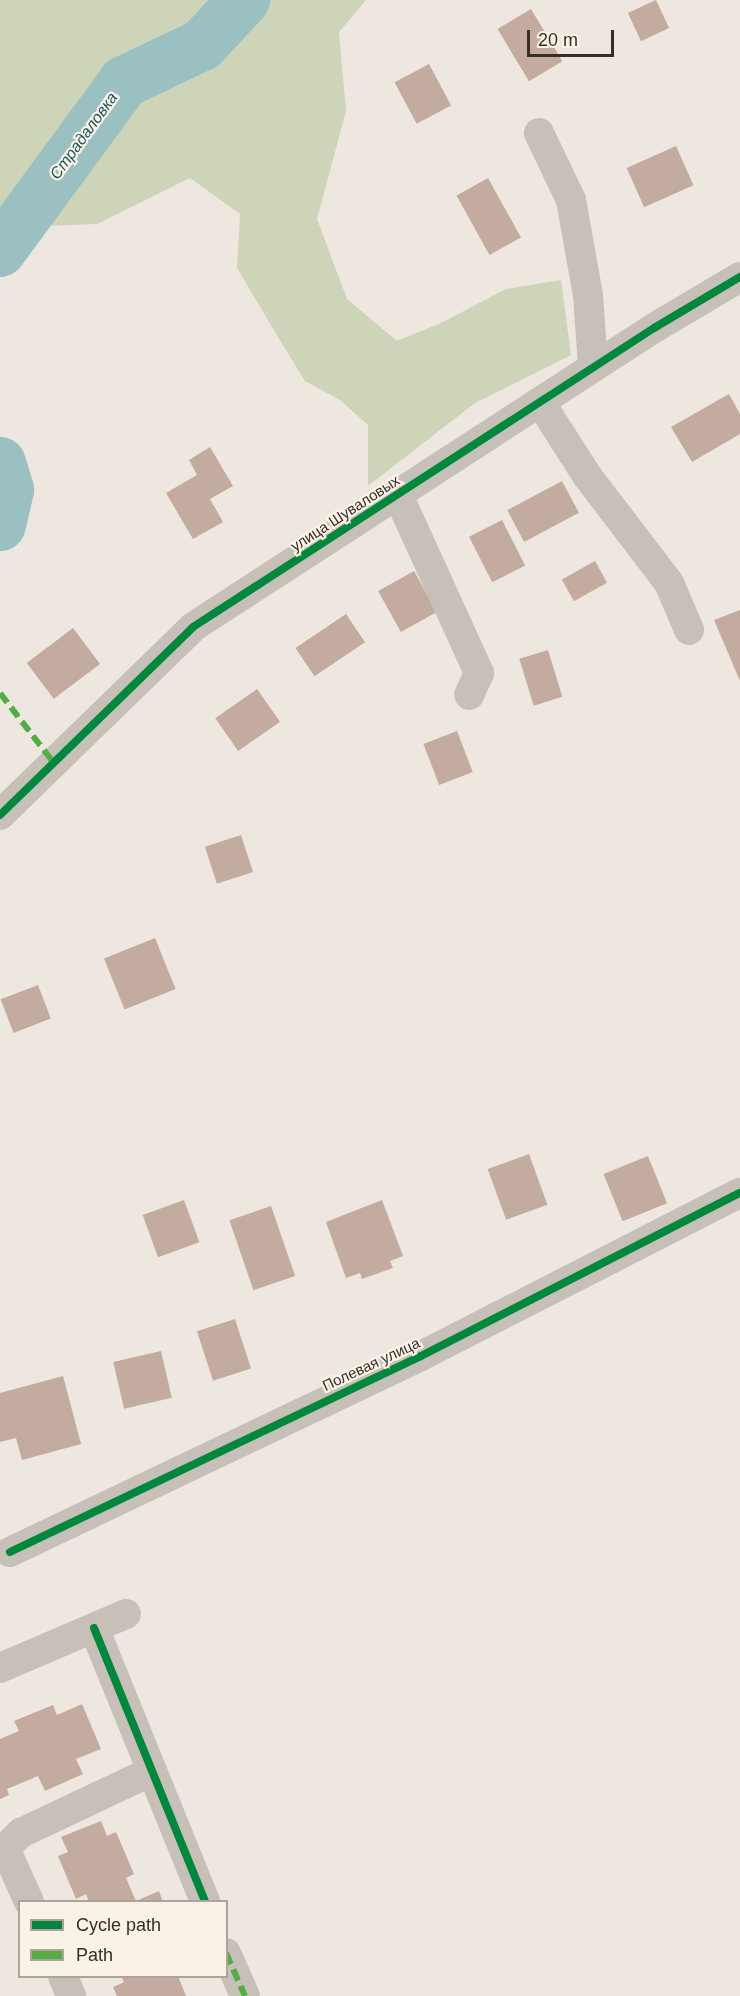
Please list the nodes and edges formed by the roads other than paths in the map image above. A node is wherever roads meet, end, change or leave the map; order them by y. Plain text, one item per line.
1 (538, 133) dead end
2 (740, 277) edge
3 (594, 367) junction
4 (540, 402) junction
5 (398, 495) junction
6 (689, 630) dead end
7 (469, 694) dead end
8 (0, 815) edge
9 (740, 1193) edge
10 (10, 1552) dead end
11 (126, 1614) dead end
12 (94, 1628) junction
13 (0, 1668) edge
14 (152, 1771) junction
15 (3, 1850) edge
16 (28, 1900) edge
17 (204, 1900) edge
18 (228, 1958) edge
19 (63, 1978) edge
20 (71, 1996) edge
21 (245, 1996) edge

1 - 3 street
2 - 3 street, улица Шуваловых
3 - 4 street, улица Шуваловых
4 - 5 street, улица Шуваловых
4 - 6 street
5 - 7 street
5 - 8 street, улица Шуваловых
9 - 10 street, Полевая улица
11 - 12 street
12 - 13 street
12 - 14 street
14 - 15 street
14 - 17 street
15 - 16 street
18 - 21 street
19 - 20 street

